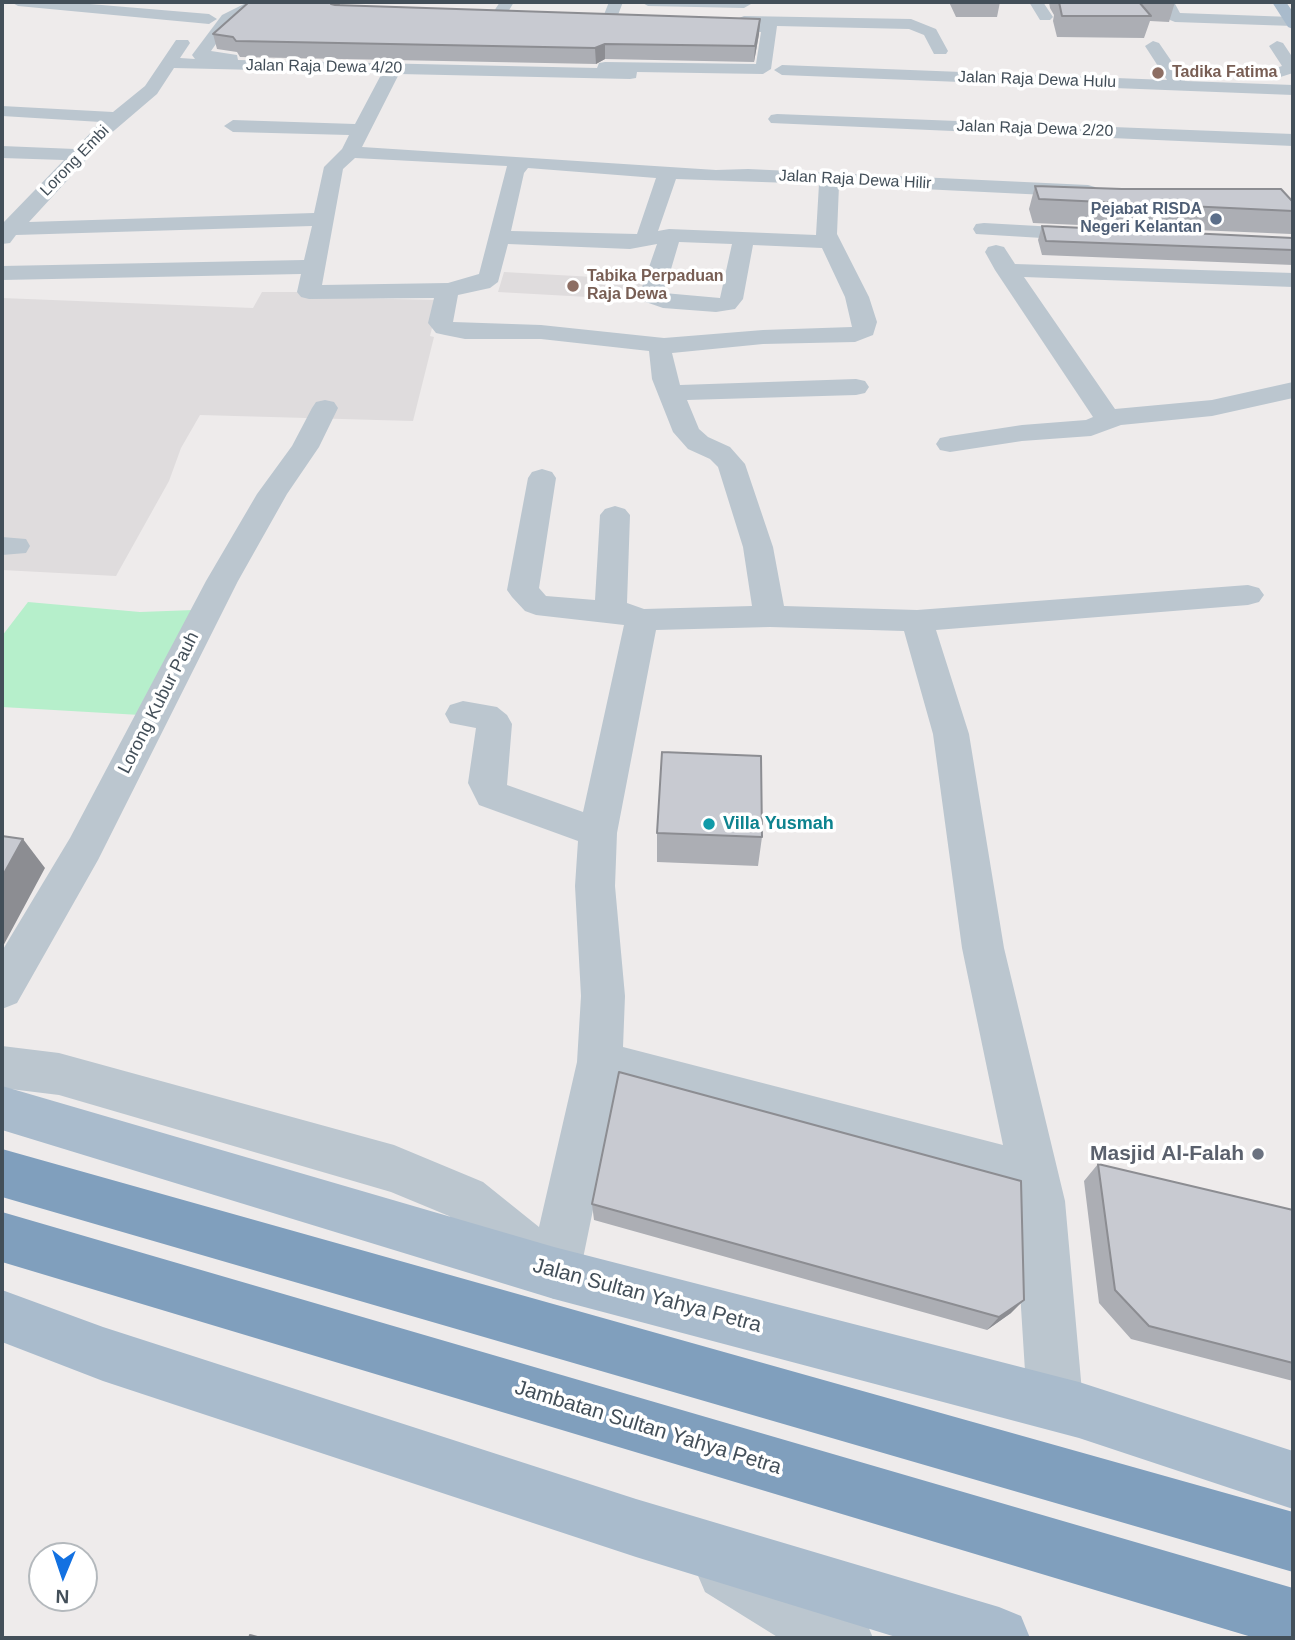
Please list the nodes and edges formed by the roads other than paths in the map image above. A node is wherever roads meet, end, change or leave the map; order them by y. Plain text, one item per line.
1 (18, 2) edge
2 (119, 2) edge
3 (240, 2) edge
4 (259, 2) edge
5 (648, 2) edge
6 (1036, 2) edge
7 (1167, 2) edge
8 (1240, 2) edge
9 (1279, 2) edge
10 (762, 5) dead end
11 (104, 9) junction
12 (787, 13) junction
13 (1045, 17) dead end
14 (209, 19) junction
15 (1250, 20) junction
16 (1293, 23) edge
17 (612, 25) edge
18 (1153, 46) dead end
19 (940, 51) dead end
20 (1285, 53) edge
21 (167, 63) junction
22 (595, 71) junction
23 (391, 72) junction
24 (503, 79) dead end
25 (1175, 79) junction
26 (175, 89) dead end
27 (150, 90) junction
28 (1293, 90) edge
29 (779, 97) junction
30 (2, 111) edge
31 (117, 118) junction
32 (233, 126) dead end
33 (361, 130) junction
34 (1293, 140) edge
35 (2, 152) edge
36 (349, 152) junction
37 (80, 155) junction
38 (760, 155) dead end
39 (523, 162) junction
40 (668, 173) junction
41 (748, 175) junction
42 (829, 179) junction
43 (29, 180) dead end
44 (55, 181) junction
45 (961, 185) junction
46 (1109, 192) edge
47 (323, 219) junction
48 (984, 229) junction
49 (6, 234) edge
50 (499, 237) junction
51 (659, 237) junction
52 (1118, 237) edge
53 (744, 238) junction
54 (829, 242) junction
55 (1164, 251) edge
56 (314, 267) junction
57 (1006, 270) junction
58 (2, 273) edge
59 (1176, 276) junction
60 (1293, 280) edge
61 (449, 290) junction
62 (309, 292) junction
63 (404, 314) dead end
64 (664, 345) junction
65 (856, 387) dead end
66 (1293, 390) edge
67 (670, 393) junction
68 (323, 413) dead end
69 (1109, 421) junction
70 (950, 444) dead end
71 (541, 478) dead end
72 (615, 515) dead end
73 (1248, 595) dead end
74 (626, 616) junction
75 (770, 616) junction
76 (917, 621) junction
77 (463, 714) dead end
78 (598, 833) junction
79 (2, 990) edge
80 (600, 1062) junction
81 (2, 1067) edge
82 (2, 1108) edge
83 (2, 1173) edge
84 (1034, 1177) junction
85 (2, 1237) edge
86 (554, 1273) junction
87 (2, 1316) edge
88 (1055, 1403) junction
89 (1293, 1480) edge
90 (671, 1538) junction
91 (1293, 1542) edge
92 (1293, 1619) edge
93 (842, 1638) edge
94 (999, 1638) edge

1 - 11 street
2 - 11 street
3 - 14 street, Lorong Embi
4 - 22 street
5 - 10 street
6 - 13 street
7 - 15 street
8 - 15 street
9 - 16 main road
11 - 14 street
12 - 19 street
12 - 22 street
12 - 29 street
14 - 21 street, Lorong Embi
15 - 16 street
17 - 22 street
18 - 25 street
20 - 25 street
21 - 23 street, Jalan Raja Dewa 4/20
21 - 27 street, Lorong Embi
22 - 23 street, Jalan Raja Dewa 4/20
22 - 29 street, Jalan Raja Dewa 4/20
23 - 24 street
23 - 33 street
25 - 28 street, Jalan Raja Dewa Hulu
25 - 29 street, Jalan Raja Dewa Hulu
26 - 27 street
27 - 31 street, Lorong Embi
29 - 34 street, Jalan Raja Dewa 2/20
30 - 31 street
31 - 37 street, Lorong Embi
32 - 33 street
33 - 36 street
35 - 37 street
36 - 39 street, Jalan Raja Dewa Hilir
36 - 47 street
37 - 44 street, Lorong Embi
38 - 41 street
39 - 40 street, Jalan Raja Dewa Hilir
39 - 50 street
40 - 41 street, Jalan Raja Dewa Hilir
40 - 51 street
41 - 42 street, Jalan Raja Dewa Hilir
42 - 45 street, Jalan Raja Dewa Hilir
42 - 54 street
43 - 44 street
44 - 49 street, Lorong Embi
45 - 46 street, Jalan Raja Dewa Hilir
45 - 48 street
47 - 49 street
47 - 56 street
48 - 52 street
48 - 57 street
50 - 51 street
50 - 61 street
51 - 53 street
51 - 53 street
53 - 54 street
54 - 64 street
55 - 59 street
56 - 58 street
56 - 62 street
57 - 59 street
57 - 69 street
59 - 60 street
61 - 62 street
61 - 64 street
62 - 63 street
64 - 67 street
65 - 67 street
66 - 69 street
67 - 75 street
68 - 79 street, Lorong Kubur Pauh
69 - 70 street
71 - 74 street
72 - 74 street
73 - 76 street
74 - 75 street
74 - 78 street
75 - 76 street
76 - 84 street
77 - 78 street
78 - 80 street
80 - 84 street
80 - 86 street
81 - 86 street
82 - 86 main road, Jalan Sultan Yahya Petra
83 - 91 highway
84 - 88 street
85 - 92 highway, Jambatan Sultan Yahya Petra
86 - 88 main road, Jalan Sultan Yahya Petra
87 - 90 main road
88 - 89 main road, Jalan Sultan Yahya Petra
90 - 93 street
90 - 94 main road

